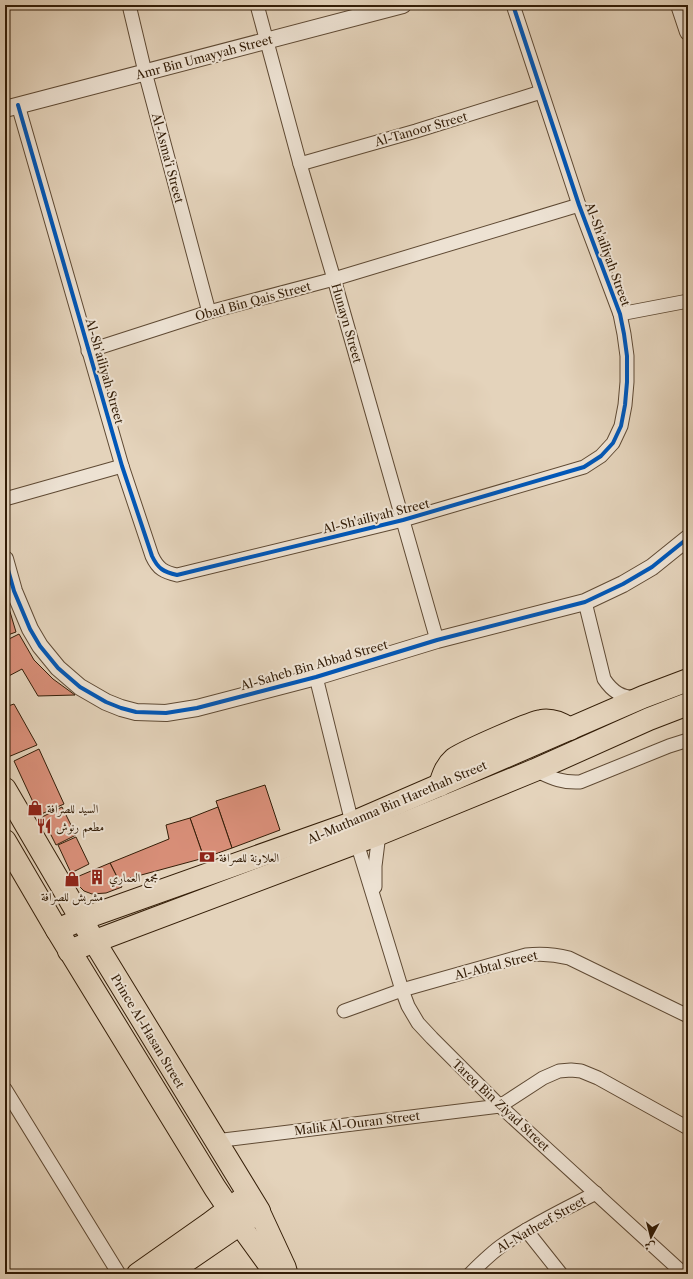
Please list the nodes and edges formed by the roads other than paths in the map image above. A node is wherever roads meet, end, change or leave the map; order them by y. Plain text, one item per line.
1 (129, 5) edge
2 (258, 5) edge
3 (403, 5) edge
4 (513, 5) edge
5 (679, 5) edge
6 (688, 32) edge
7 (266, 41) junction
8 (145, 72) junction
9 (541, 92) junction
10 (12, 107) edge
11 (300, 164) junction
12 (579, 205) junction
13 (334, 279) junction
14 (688, 301) edge
15 (209, 312) junction
16 (620, 314) junction
17 (88, 351) junction
18 (122, 466) junction
19 (5, 499) edge
20 (403, 520) junction
21 (688, 538) edge
22 (5, 559) edge
23 (586, 602) junction
24 (437, 640) junction
25 (316, 677) junction
26 (688, 680) edge
27 (643, 697) junction
28 (688, 704) edge
29 (688, 740) edge
30 (535, 770) junction
31 (5, 789) edge
32 (355, 833) junction
33 (380, 834) junction
34 (5, 841) edge
35 (65, 894) junction
36 (375, 898) junction
37 (113, 909) junction
38 (82, 919) junction
39 (56, 930) junction
40 (124, 931) junction
41 (94, 941) junction
42 (69, 951) junction
43 (114, 976) junction
44 (402, 990) junction
45 (344, 1010) dead end
46 (688, 1016) edge
47 (5, 1089) edge
48 (500, 1106) junction
49 (688, 1128) edge
50 (215, 1141) junction
51 (215, 1188) junction
52 (596, 1193) junction
53 (253, 1203) junction
54 (234, 1217) junction
55 (209, 1224) junction
56 (526, 1230) junction
57 (119, 1274) edge
58 (138, 1274) edge
59 (168, 1274) edge
60 (278, 1274) edge
61 (287, 1274) edge
62 (470, 1274) edge
63 (562, 1274) edge
64 (684, 1274) edge

1 - 8 street, Al-Asma'i Street
2 - 7 street, Hunayn Street
3 - 7 street, Amr Bin Umayyah Street
4 - 9 street, Al-Sh'ailiyah Street
5 - 6 street
7 - 8 street, Amr Bin Umayyah Street
7 - 11 street, Hunayn Street
8 - 10 street, Amr Bin Umayyah Street
8 - 15 street, Al-Asma'i Street
9 - 11 street, Al-Tanoor Street
9 - 12 street, Al-Sh'ailiyah Street
10 - 17 street, Al-Sh'ailiyah Street
11 - 13 street, Hunayn Street
12 - 13 street, Obad Bin Qais Street
12 - 16 street, Al-Sh'ailiyah Street
13 - 15 street, Obad Bin Qais Street
13 - 20 street, Hunayn Street
14 - 16 street
15 - 17 street, Obad Bin Qais Street
16 - 20 street, Al-Sh'ailiyah Street
17 - 18 street, Al-Sh'ailiyah Street
18 - 19 street
18 - 20 street, Al-Sh'ailiyah Street
20 - 24 street, Hunayn Street
21 - 23 street, Al-Saheb Bin Abbad Street
22 - 25 street, Al-Saheb Bin Abbad Street
23 - 24 street, Al-Saheb Bin Abbad Street
23 - 27 street
24 - 25 street, Al-Saheb Bin Abbad Street
25 - 32 street, Tareq Bin Ziyad Street
26 - 27 highway, Al-Muthanna Bin Harethah Street
27 - 32 highway, Al-Muthanna Bin Harethah Street
28 - 30 highway, Al-Muthanna Bin Harethah Street
29 - 30 street
30 - 33 highway, Al-Muthanna Bin Harethah Street
31 - 35 highway, Prince Al-Hasan Street
32 - 33 highway, Al-Muthanna Bin Harethah Street
32 - 36 street, Tareq Bin Ziyad Street
32 - 37 highway, Al-Muthanna Bin Harethah Street
32 - 40 highway, Al-Muthanna Bin Harethah Street
33 - 36 street, Tareq Bin Ziyad Street
34 - 39 highway, Prince Al-Hasan Street
35 - 37 highway
35 - 38 highway, Prince Al-Hasan Street
36 - 44 street, Tareq Bin Ziyad Street
37 - 38 highway, Al-Muthanna Bin Harethah Street
38 - 39 highway, Al-Muthanna Bin Harethah Street
38 - 41 highway, Prince Al-Hasan Street
39 - 42 highway, Prince Al-Hasan Street
40 - 41 highway, Al-Muthanna Bin Harethah Street
40 - 43 highway
41 - 42 highway, Al-Muthanna Bin Harethah Street
41 - 43 highway, Prince Al-Hasan Street
42 - 51 highway, Prince Al-Hasan Street
43 - 50 highway, Prince Al-Hasan Street
44 - 45 street, Al-Abtal Street
44 - 46 street, Al-Abtal Street
44 - 48 street, Tareq Bin Ziyad Street
47 - 57 street
48 - 49 street
48 - 50 street, Malik Al-Ouran Street
48 - 52 street, Tareq Bin Ziyad Street
50 - 53 highway, Prince Al-Hasan Street
51 - 54 highway, Prince Al-Hasan Street
51 - 55 highway
52 - 56 street, Al-Natheef Street
52 - 64 street, Tareq Bin Ziyad Street
53 - 54 highway
53 - 61 main road, Prince Al-Hasan Street
54 - 55 highway
54 - 59 highway
54 - 60 main road, Prince Al-Hasan Street
55 - 58 highway
56 - 62 street, Al-Natheef Street
56 - 63 street

